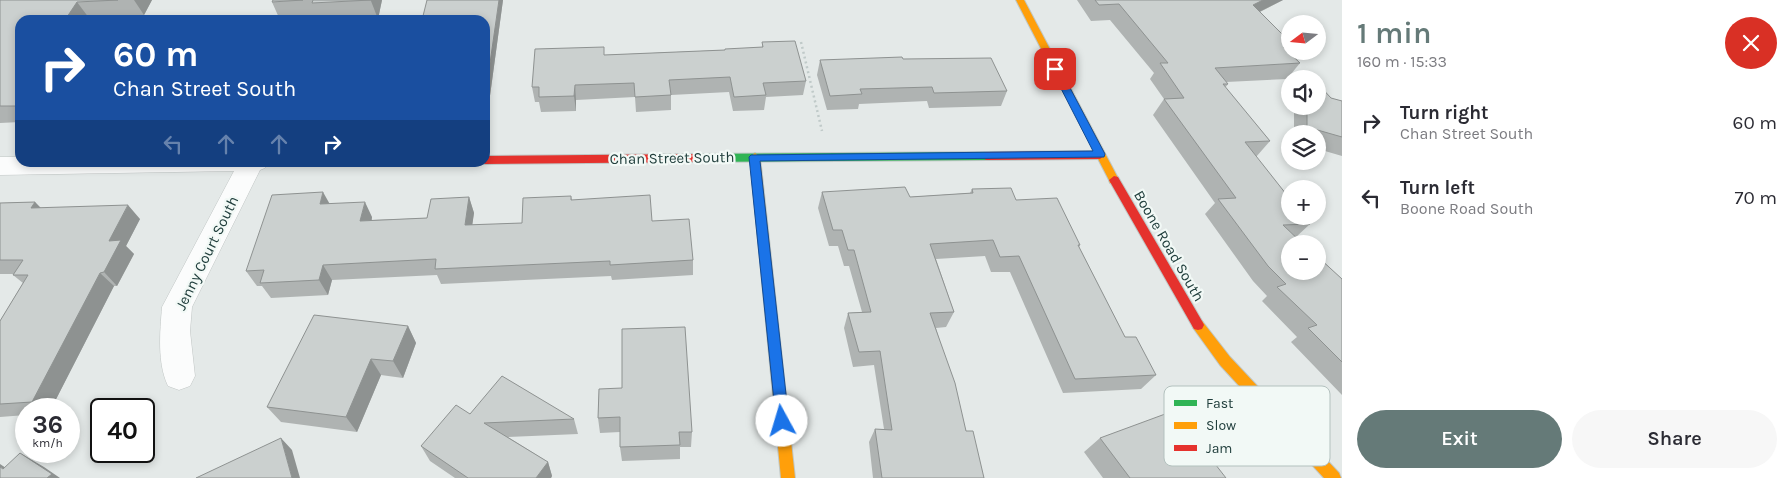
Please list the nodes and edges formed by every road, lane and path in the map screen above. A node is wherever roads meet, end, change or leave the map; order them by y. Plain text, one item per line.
1 (1020, 0) edge
2 (801, 42) dead end
3 (1100, 154) junction
4 (829, 156) junction
5 (755, 157) junction
6 (490, 160) edge
7 (0, 166) edge
8 (15, 166) edge
9 (248, 167) edge
10 (179, 376) dead end
11 (1248, 386) edge
12 (1323, 466) edge
13 (788, 478) edge
14 (1334, 478) edge

1 - 3 street, Boone Road South
2 - 4 path
3 - 4 street, Chan Street South
3 - 11 street, Boone Road South
4 - 5 street, Chan Street South
5 - 6 street, Chan Street South
5 - 13 street
7 - 8 street
9 - 10 street, Jenny Court South
12 - 14 street, Boone Road South

